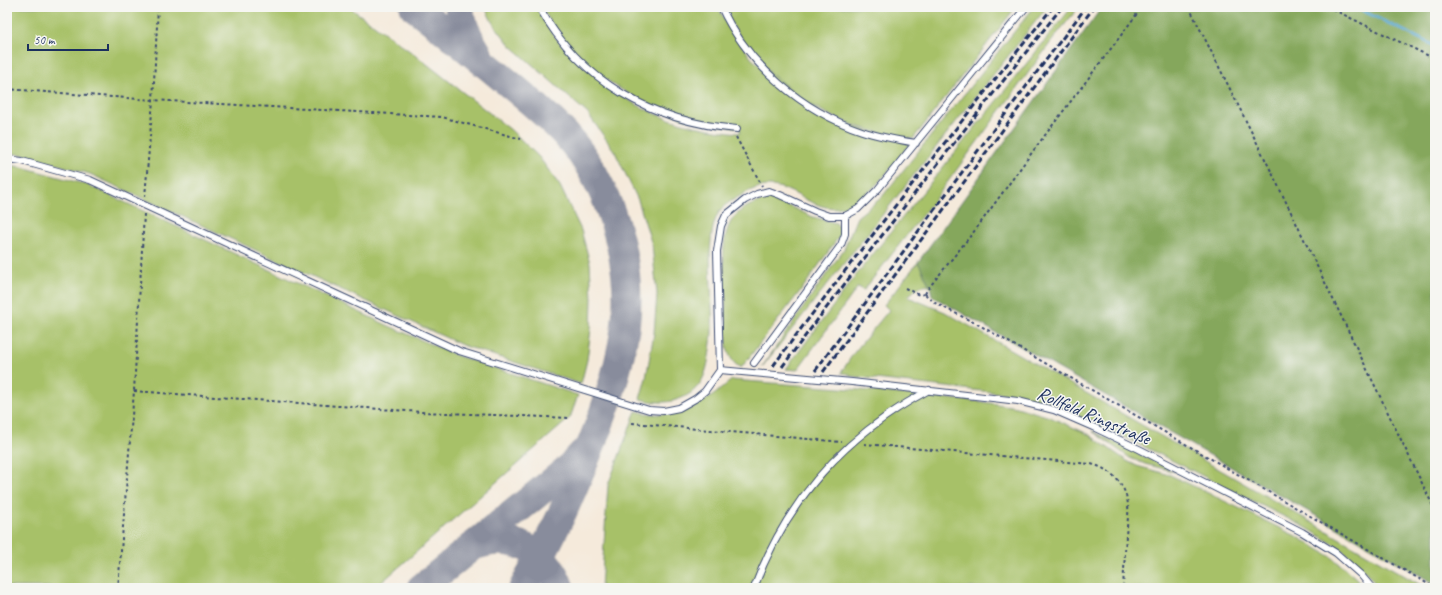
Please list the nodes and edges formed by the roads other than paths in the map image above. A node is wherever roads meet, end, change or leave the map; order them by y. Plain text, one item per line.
1 (539, 7) edge
2 (721, 7) edge
3 (1026, 7) edge
4 (735, 129) road end
5 (916, 143) junction
6 (7, 159) edge
7 (845, 216) junction
8 (754, 363) dead end
9 (720, 370) junction
10 (928, 390) junction
11 (754, 588) edge
12 (1372, 588) edge

1 - 4 lane
2 - 5 lane
3 - 5 lane
5 - 7 lane
6 - 9 lane
7 - 8 lane
7 - 9 lane
9 - 10 lane, Rollfeld Ringstraße
10 - 11 lane
10 - 12 lane, Rollfeld Ringstraße

